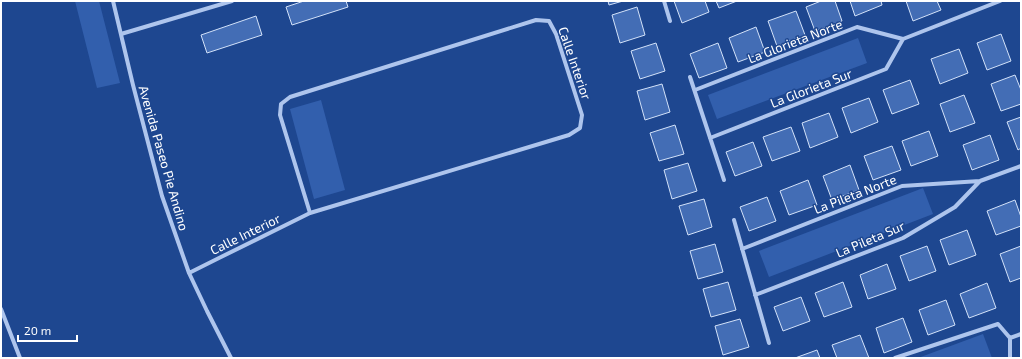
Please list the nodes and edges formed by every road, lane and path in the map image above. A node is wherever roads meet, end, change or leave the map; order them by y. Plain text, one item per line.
1 (113, 1) edge
2 (232, 1) edge
3 (664, 1) edge
4 (1000, 1) edge
5 (670, 21) dead end
6 (121, 34) junction
7 (903, 39) junction
8 (690, 77) dead end
9 (695, 90) junction
10 (710, 138) junction
11 (1021, 166) edge
12 (724, 180) dead end
13 (980, 181) junction
14 (310, 213) junction
15 (734, 220) dead end
16 (742, 249) junction
17 (189, 273) junction
18 (756, 295) junction
19 (1, 309) edge
20 (1021, 334) edge
21 (1010, 338) junction
22 (769, 343) dead end
23 (20, 358) edge
24 (232, 358) edge
25 (895, 358) edge
26 (1010, 358) edge

1 - 6 street, Avenida Paseo Pie Andino
2 - 6 street
3 - 5 street
4 - 7 street
6 - 17 street, Avenida Paseo Pie Andino
7 - 9 street, La Glorieta Norte
7 - 10 street, La Glorieta Sur
8 - 9 street
9 - 10 street
10 - 12 street
11 - 13 street
13 - 16 street, La Pileta Norte
13 - 18 street, La Pileta Sur
14 - 14 street, Calle Interior
14 - 17 street, Calle Interior
15 - 16 street
16 - 18 street
17 - 24 street, Avenida Paseo Pie Andino
18 - 22 street
19 - 23 street
20 - 21 street
21 - 25 street
21 - 26 street

